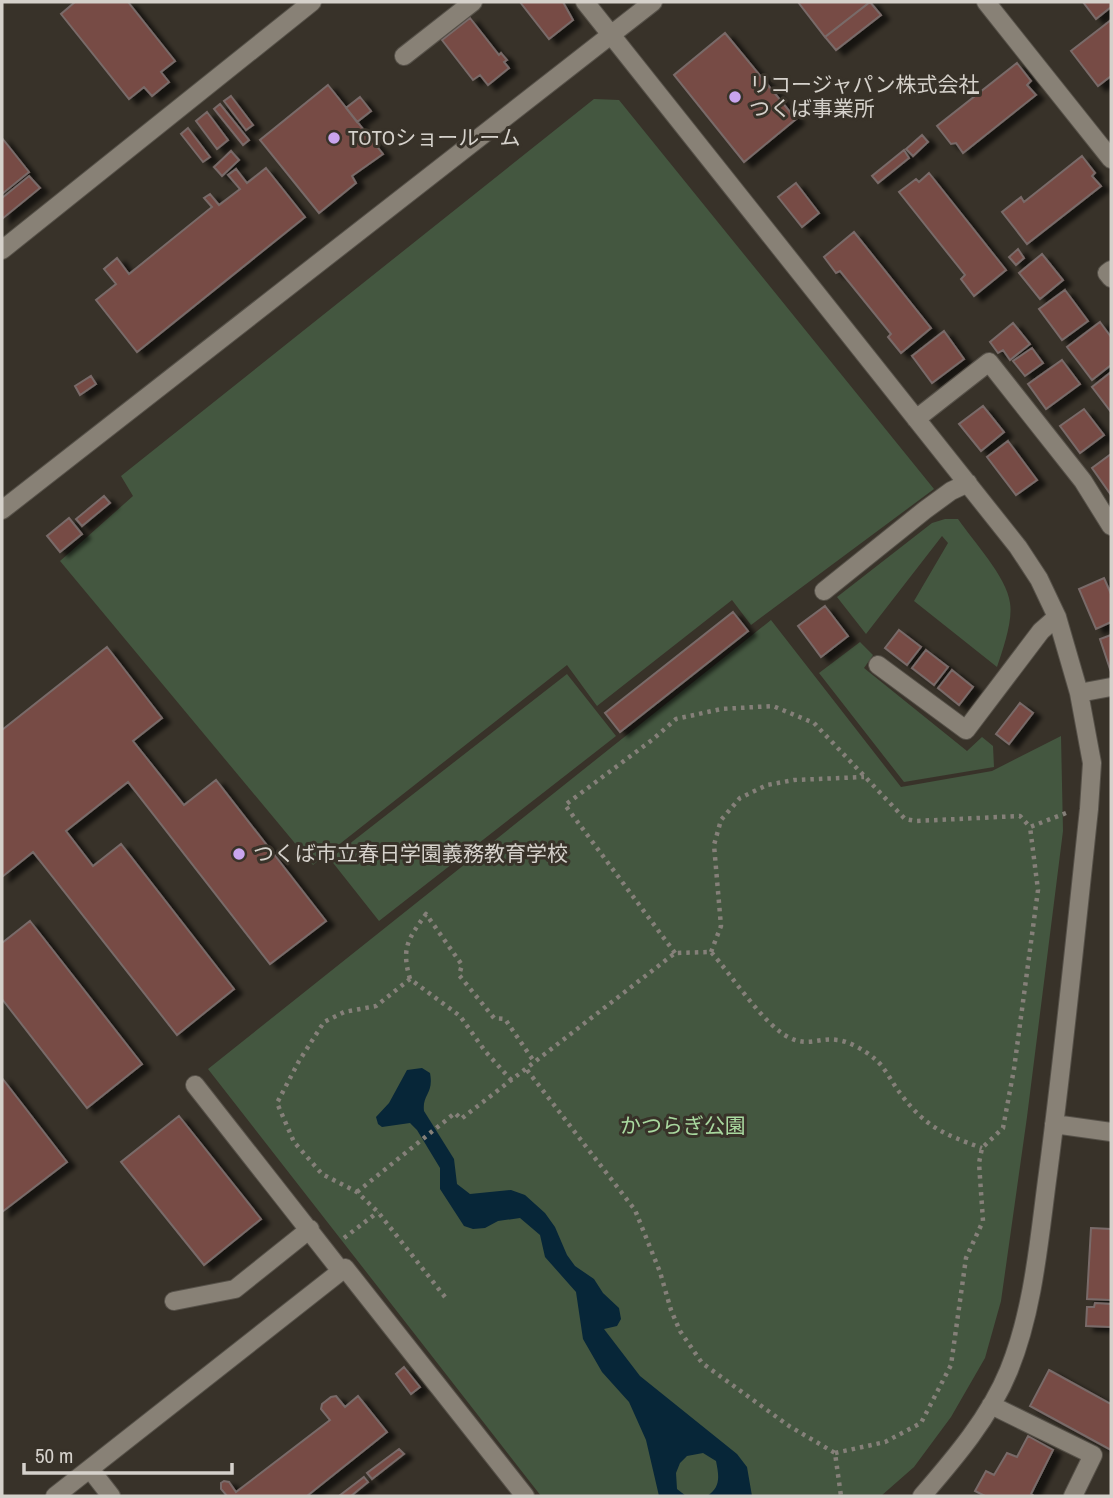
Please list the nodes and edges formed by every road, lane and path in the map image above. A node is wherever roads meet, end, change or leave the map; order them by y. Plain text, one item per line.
1 (312, 2) edge
2 (473, 2) edge
3 (585, 2) edge
4 (653, 2) edge
5 (986, 2) edge
6 (611, 35) junction
7 (404, 56) dead end
8 (1111, 159) edge
9 (2, 250) edge
10 (1111, 270) edge
11 (1111, 278) edge
12 (916, 419) junction
13 (968, 484) junction
14 (2, 510) edge
15 (1111, 526) edge
16 (824, 591) dead end
17 (1057, 617) junction
18 (878, 665) dead end
19 (1111, 687) edge
20 (1079, 693) junction
21 (864, 776) junction
22 (1070, 812) dead end
23 (1030, 827) junction
24 (711, 952) junction
25 (675, 953) junction
26 (410, 979) junction
27 (535, 1063) junction
28 (527, 1070) junction
29 (512, 1081) junction
30 (195, 1085) dead end
31 (1054, 1124) junction
32 (1111, 1132) edge
33 (982, 1148) junction
34 (357, 1192) junction
35 (379, 1212) junction
36 (310, 1229) junction
37 (328, 1254) junction
38 (341, 1271) junction
39 (445, 1297) dead end
40 (174, 1301) dead end
41 (991, 1405) junction
42 (835, 1453) junction
43 (90, 1469) junction
44 (55, 1496) edge
45 (111, 1496) edge
46 (525, 1496) edge
47 (841, 1496) edge
48 (922, 1496) edge
49 (1073, 1496) edge

1 - 9 street
2 - 7 street
3 - 6 street
4 - 6 street
5 - 8 street
6 - 12 street
6 - 14 street
10 - 11 street
12 - 13 street
12 - 15 street
13 - 16 street
13 - 17 street
17 - 18 street
17 - 20 street
19 - 20 street
20 - 31 street
21 - 23 path
21 - 24 path
21 - 25 path
22 - 23 path
23 - 33 path
24 - 25 path
24 - 33 path
25 - 27 path
26 - 27 path
26 - 29 path
26 - 34 path
27 - 28 path
28 - 29 path
28 - 42 path
29 - 34 path
30 - 36 street
31 - 32 street
31 - 41 street
33 - 42 path
34 - 35 path
35 - 37 path
35 - 39 path
36 - 37 street
36 - 40 street
37 - 38 street
38 - 43 street
38 - 46 street
41 - 48 street
41 - 49 street
42 - 47 path
43 - 44 street
43 - 45 street

